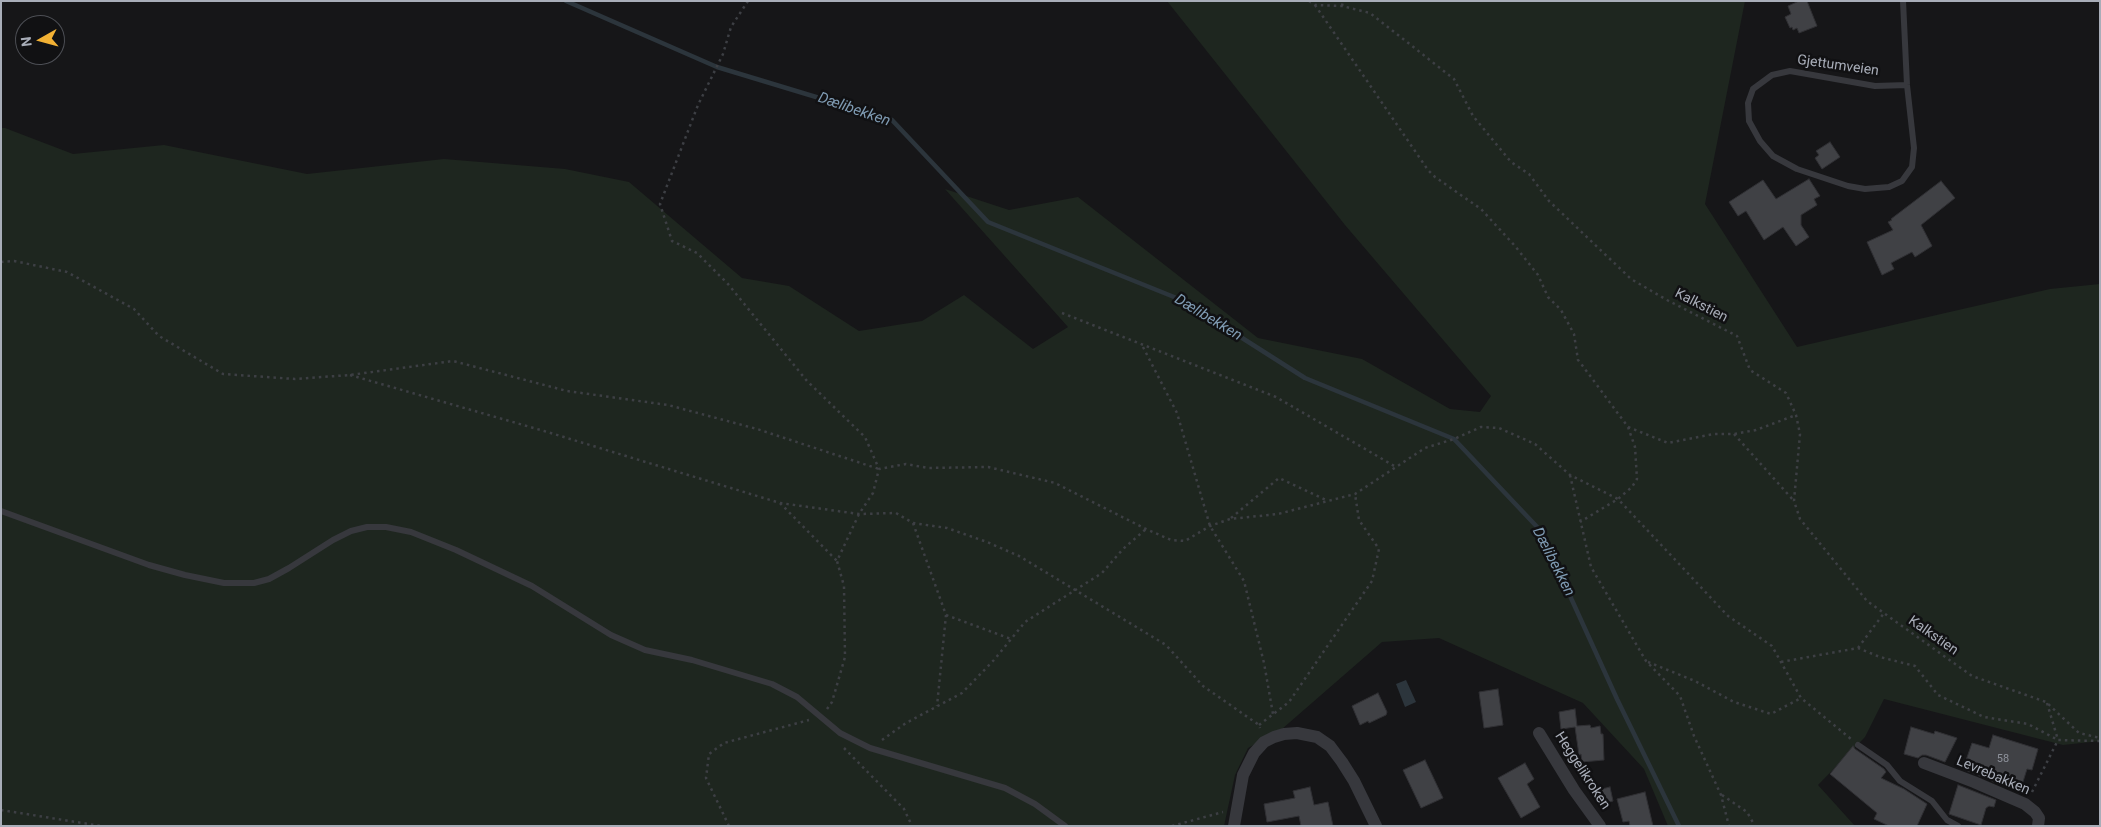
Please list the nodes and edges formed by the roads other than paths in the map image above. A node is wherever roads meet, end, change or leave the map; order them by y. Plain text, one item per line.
1 (1903, 1) edge
2 (1907, 85) junction
3 (1, 511) edge
4 (1539, 733) dead end
5 (1858, 745) road end
6 (1924, 763) dead end
7 (1065, 826) edge
8 (1234, 826) edge
9 (1376, 826) edge
10 (1600, 826) edge
11 (1958, 826) edge
12 (2038, 826) edge

1 - 2 lane, Gjettumveien
2 - 2 lane, Gjettumveien
3 - 7 lane
4 - 10 street, Heggelikroken
5 - 11 lane
6 - 12 street, Levrebakken
8 - 9 street

